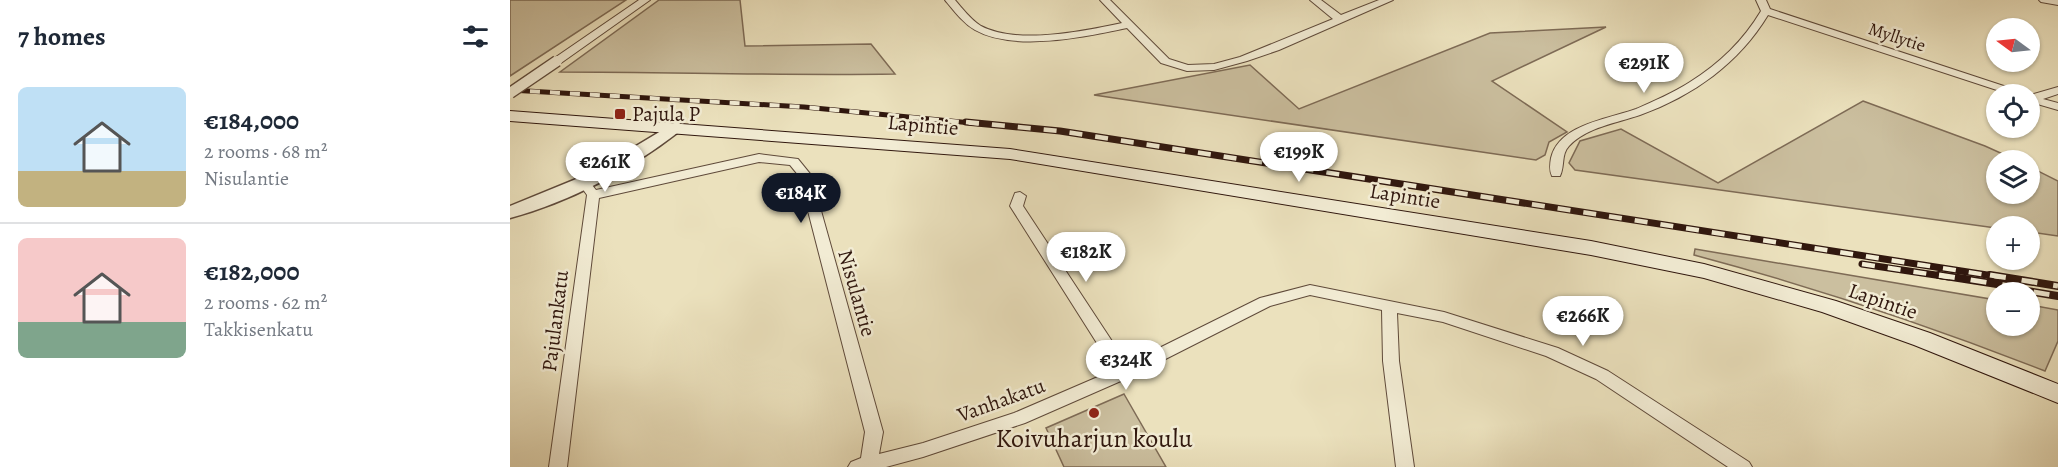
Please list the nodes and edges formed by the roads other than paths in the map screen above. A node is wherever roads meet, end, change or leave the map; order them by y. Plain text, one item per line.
1 (645, 0) edge
2 (950, 0) edge
3 (1105, 0) edge
4 (1315, 0) edge
5 (1388, 0) edge
6 (2044, 0) edge
7 (2058, 2) edge
8 (1763, 5) edge
9 (1338, 18) junction
10 (1131, 24) junction
11 (1989, 84) edge
12 (2058, 90) edge
13 (510, 93) edge
14 (2040, 95) edge
15 (2040, 101) edge
16 (2058, 107) edge
17 (510, 116) edge
18 (676, 127) junction
19 (1556, 173) dead end
20 (588, 190) junction
21 (1020, 196) dead end
22 (510, 212) edge
23 (1389, 306) junction
24 (1124, 373) junction
25 (2058, 394) edge
26 (865, 466) edge
27 (558, 467) edge
28 (1405, 467) edge
29 (1743, 467) edge

1 - 13 street, bridge
2 - 10 street
3 - 10 street
4 - 9 street
5 - 9 street
6 - 7 street
8 - 11 street, Myllytie
8 - 19 street
9 - 10 street
12 - 14 street
15 - 16 street
17 - 18 main road, Lapintie
18 - 20 street
18 - 25 main road, Lapintie
20 - 22 street
20 - 26 street, Nisulantie
20 - 27 street, Pajulankatu
21 - 24 street
23 - 24 street, Vanhakatu
23 - 28 street
23 - 29 street, Vanhakatu
24 - 26 street, Vanhakatu

